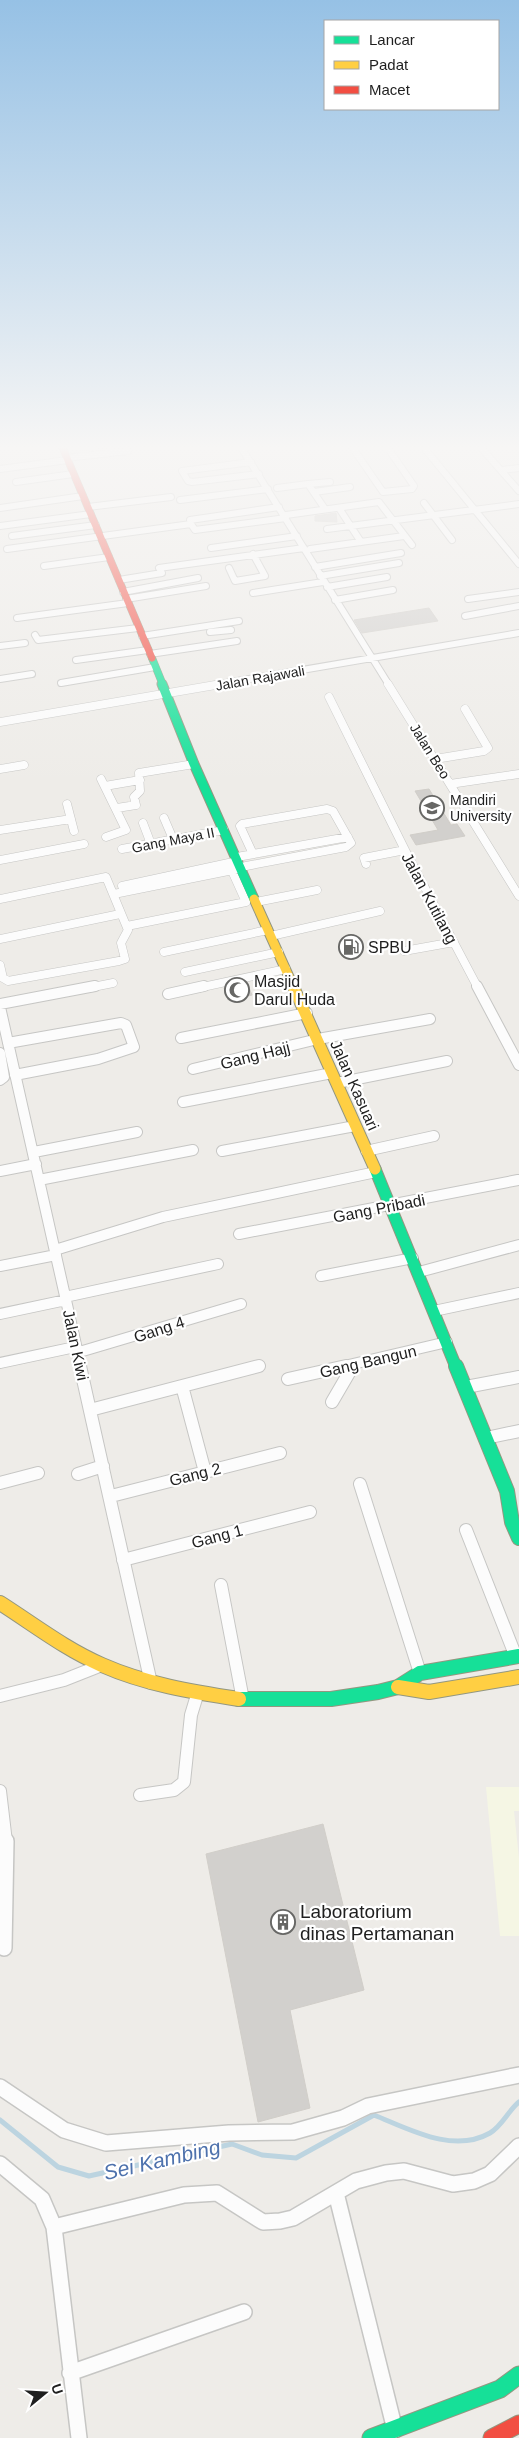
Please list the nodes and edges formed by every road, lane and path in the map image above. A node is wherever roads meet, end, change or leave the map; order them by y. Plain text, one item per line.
1 (108, 557) edge
2 (103, 558) edge
3 (228, 558) edge
4 (255, 558) edge
5 (311, 558) edge
6 (372, 558) edge
7 (399, 563) dead end
8 (44, 566) dead end
9 (315, 567) junction
10 (229, 568) dead end
11 (387, 577) dead end
12 (198, 578) dead end
13 (119, 580) junction
14 (323, 582) junction
15 (206, 586) dead end
16 (393, 590) dead end
17 (519, 592) edge
18 (253, 593) dead end
19 (126, 598) junction
20 (334, 600) junction
21 (468, 600) dead end
22 (519, 606) edge
23 (465, 616) dead end
24 (17, 618) dead end
25 (239, 621) dead end
26 (231, 630) dead end
27 (519, 633) edge
28 (12, 634) dead end
29 (35, 635) dead end
30 (237, 641) dead end
31 (145, 642) junction
32 (25, 643) dead end
33 (15, 644) junction
34 (0, 646) edge
35 (372, 658) junction
36 (76, 660) dead end
37 (155, 667) junction
38 (32, 674) dead end
39 (0, 679) edge
40 (61, 683) dead end
41 (165, 694) junction
42 (330, 697) dead end
43 (465, 709) dead end
44 (0, 722) edge
45 (435, 758) junction
46 (194, 764) junction
47 (24, 765) dead end
48 (0, 769) edge
49 (519, 774) edge
50 (140, 780) junction
51 (450, 784) junction
52 (67, 804) dead end
53 (117, 808) junction
54 (164, 818) dead end
55 (71, 819) junction
56 (143, 823) dead end
57 (0, 830) edge
58 (74, 830) dead end
59 (224, 830) junction
60 (106, 837) dead end
61 (348, 837) junction
62 (173, 840) junction
63 (84, 844) dead end
64 (151, 844) junction
65 (122, 849) dead end
66 (405, 850) junction
67 (254, 854) junction
68 (0, 860) edge
69 (366, 864) dead end
70 (238, 865) junction
71 (317, 890) dead end
72 (113, 891) junction
73 (519, 896) edge
74 (0, 899) edge
75 (256, 902) junction
76 (380, 911) dead end
77 (120, 914) junction
78 (127, 926) junction
79 (270, 933) junction
80 (0, 939) edge
81 (454, 942) junction
82 (404, 951) dead end
83 (164, 952) dead end
84 (279, 952) junction
85 (0, 965) edge
86 (286, 969) junction
87 (185, 972) dead end
88 (113, 983) dead end
89 (168, 994) dead end
90 (0, 1006) edge
91 (307, 1013) junction
92 (430, 1018) dead end
93 (181, 1038) dead end
94 (318, 1039) junction
95 (8, 1043) junction
96 (0, 1053) edge
97 (447, 1061) dead end
98 (519, 1064) edge
99 (193, 1069) dead end
100 (15, 1075) junction
101 (335, 1078) junction
102 (0, 1080) edge
103 (184, 1102) dead end
104 (355, 1126) junction
105 (137, 1132) dead end
106 (434, 1136) dead end
107 (193, 1150) dead end
108 (222, 1151) dead end
109 (366, 1151) junction
110 (34, 1152) junction
111 (36, 1164) junction
112 (0, 1171) edge
113 (376, 1172) junction
114 (39, 1180) junction
115 (518, 1180) edge
116 (392, 1206) junction
117 (239, 1234) dead end
118 (519, 1246) edge
119 (56, 1253) junction
120 (413, 1258) junction
121 (218, 1264) dead end
122 (0, 1266) edge
123 (419, 1272) junction
124 (321, 1276) dead end
125 (519, 1293) edge
126 (66, 1299) junction
127 (240, 1304) dead end
128 (434, 1311) junction
129 (0, 1314) edge
130 (447, 1342) junction
131 (76, 1350) junction
132 (0, 1363) edge
133 (354, 1364) junction
134 (259, 1366) dead end
135 (519, 1377) edge
136 (288, 1379) dead end
137 (182, 1386) junction
138 (466, 1387) junction
139 (332, 1402) dead end
140 (90, 1410) junction
141 (519, 1431) edge
142 (486, 1438) junction
143 (280, 1453) dead end
144 (103, 1466) junction
145 (205, 1472) junction
146 (38, 1473) dead end
147 (78, 1474) dead end
148 (0, 1483) edge
149 (360, 1484) dead end
150 (507, 1491) junction
151 (111, 1496) junction
152 (519, 1507) edge
153 (310, 1512) dead end
154 (466, 1530) dead end
155 (519, 1538) edge
156 (123, 1560) junction
157 (221, 1584) dead end
158 (0, 1603) edge
159 (518, 1656) edge
160 (102, 1664) junction
161 (420, 1674) junction
162 (519, 1677) edge
163 (151, 1683) junction
164 (398, 1687) junction
165 (198, 1692) junction
166 (0, 1696) edge
167 (243, 1700) junction
168 (0, 1791) edge
169 (140, 1795) dead end
170 (4, 1948) dead end
171 (519, 2074) edge
172 (0, 2087) edge
173 (519, 2146) edge
174 (0, 2164) edge
175 (336, 2193) junction
176 (54, 2227) junction
177 (244, 2312) dead end
178 (70, 2373) junction
179 (519, 2375) edge
180 (519, 2424) edge
181 (395, 2430) junction
182 (501, 2436) edge
183 (79, 2438) edge
184 (371, 2438) edge

1 - 13 street, Jalan Kasuari
2 - 8 street
3 - 13 street
4 - 10 street
5 - 9 street, Jalan Beo
6 - 9 street
7 - 14 street
9 - 14 street, Jalan Beo
11 - 14 street
12 - 19 street
13 - 19 street, Jalan Kasuari
14 - 18 street
14 - 20 street, Jalan Beo
15 - 19 street
16 - 20 street
17 - 21 street
19 - 24 street
19 - 31 street, Jalan Kasuari
20 - 35 street, Jalan Beo
22 - 23 street
25 - 31 street
26 - 31 street
27 - 35 street, Jalan Rajawali
28 - 33 street
29 - 31 street
30 - 31 street
31 - 36 street
31 - 37 street, Jalan Kasuari
32 - 33 street
33 - 34 street
35 - 41 street, Jalan Rajawali
35 - 45 street, Jalan Beo
37 - 40 street
37 - 41 street, Jalan Kasuari
38 - 39 street
41 - 44 street, Jalan Rajawali
41 - 46 street, Jalan Kasuari
42 - 66 street, Jalan Kutilang
43 - 45 street
45 - 51 street, Jalan Beo
46 - 50 street
46 - 59 street, Jalan Kasuari
47 - 48 street
49 - 51 street
50 - 53 street
50 - 53 street
51 - 73 street, Jalan Beo
52 - 55 street
53 - 60 street
54 - 62 street
55 - 57 street
55 - 58 street
56 - 64 street
59 - 62 street, Gang Maya II
59 - 70 street, Jalan Kasuari
61 - 67 street
61 - 67 street
61 - 70 street
62 - 64 street, Gang Maya II
63 - 68 street
64 - 65 street, Gang Maya II
66 - 69 street
66 - 81 street, Jalan Kutilang
67 - 70 street
70 - 72 street
70 - 75 street, Jalan Kasuari
70 - 78 street
71 - 75 street
72 - 74 street
72 - 77 street
75 - 79 street, Jalan Kasuari
76 - 79 street
77 - 78 street
77 - 80 street
78 - 85 street
79 - 83 street
79 - 84 street, Jalan Kasuari
81 - 82 street
81 - 98 street, Jalan Kutilang
84 - 86 street, Jalan Kasuari
84 - 87 street
86 - 89 street
86 - 91 street, Jalan Kasuari
88 - 90 street
90 - 95 street, Jalan Kiwi
91 - 93 street
91 - 94 street, Jalan Kasuari
92 - 94 street, Gang Hajj
94 - 99 street, Gang Hajj
94 - 101 street, Jalan Kasuari
95 - 100 street, Jalan Kiwi
95 - 100 street
96 - 102 street
97 - 101 street
100 - 110 street, Jalan Kiwi
101 - 103 street
101 - 104 street, Jalan Kasuari
104 - 108 street
104 - 109 street, Jalan Kasuari
105 - 110 street
106 - 109 street
107 - 114 street
109 - 113 street, Jalan Kasuari
110 - 111 street, Jalan Kiwi
111 - 112 street
111 - 114 street, Jalan Kiwi
113 - 116 street, Jalan Kasuari
113 - 119 street
114 - 119 street, Jalan Kiwi
115 - 116 street, Gang Pribadi
116 - 117 street, Gang Pribadi
116 - 120 street, Jalan Kasuari
118 - 123 street
119 - 122 street
119 - 126 street, Jalan Kiwi
120 - 123 street, Jalan Kasuari
120 - 124 street
121 - 126 street
123 - 128 street, Jalan Kasuari
125 - 128 street
126 - 129 street
126 - 131 street, Jalan Kiwi
127 - 131 street, Gang 4
128 - 130 street, Jalan Kasuari
130 - 133 street, Gang Bangun
130 - 138 street, Jalan Kasuari
131 - 132 street, Gang 4
131 - 140 street, Jalan Kiwi
133 - 136 street, Gang Bangun
133 - 139 street
134 - 137 street
135 - 138 street
137 - 140 street
137 - 145 street
138 - 142 street, Jalan Kasuari
140 - 144 street, Jalan Kiwi
141 - 142 street
142 - 150 street, Jalan Kasuari
143 - 145 street, Gang 2
144 - 147 street
144 - 151 street, Jalan Kiwi
145 - 151 street, Gang 2
146 - 148 street
149 - 161 street
150 - 152 street, Jalan Kasuari
150 - 155 street, Jalan Kasuari
151 - 156 street, Jalan Kiwi
153 - 156 street, Gang 1
154 - 159 street
156 - 163 street, Jalan Kiwi
157 - 167 street
158 - 160 street
159 - 161 street
160 - 163 street
160 - 166 street
161 - 164 street
162 - 164 street
163 - 165 street
164 - 167 street
165 - 167 street
165 - 169 street
168 - 170 street
171 - 172 street
173 - 175 street
174 - 176 street
175 - 176 street
175 - 181 street
176 - 178 street
177 - 178 street
178 - 183 street
179 - 181 street
180 - 182 street
181 - 184 street

